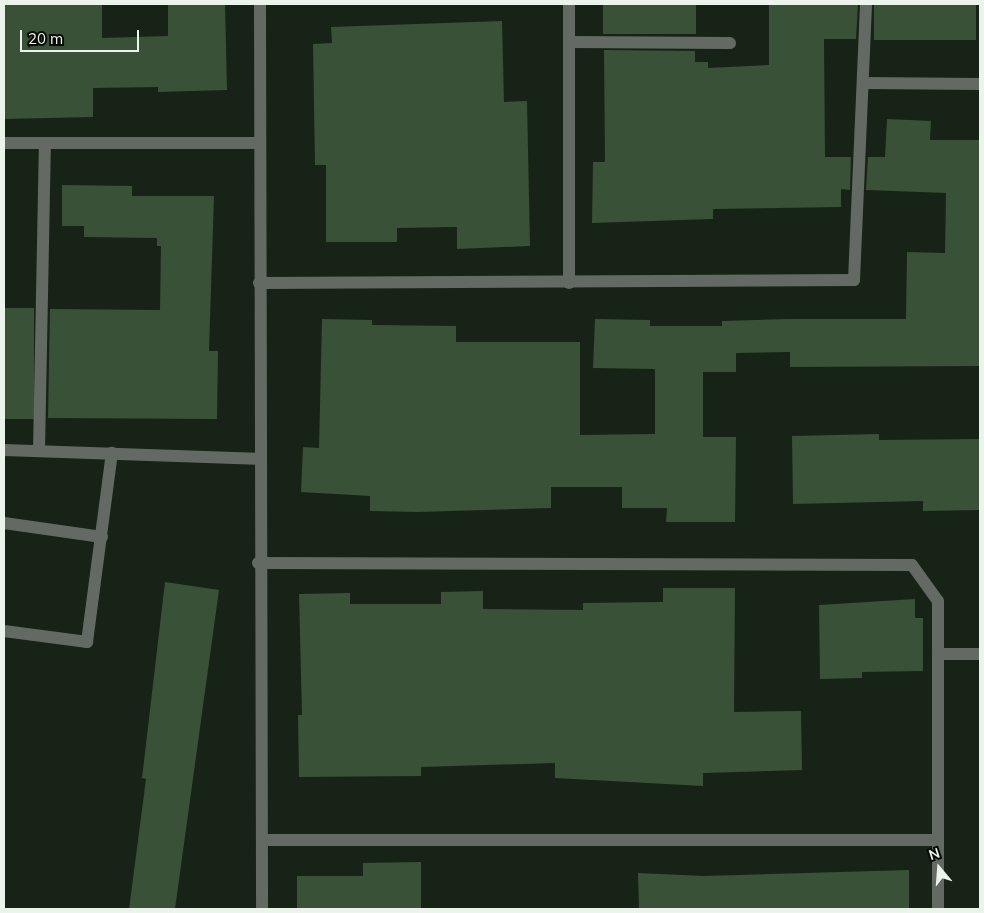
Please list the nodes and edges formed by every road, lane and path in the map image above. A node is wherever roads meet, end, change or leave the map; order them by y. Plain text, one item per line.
1 (260, 4) edge
2 (569, 4) edge
3 (866, 4) edge
4 (569, 42) junction
5 (730, 43) dead end
6 (864, 83) junction
7 (980, 84) edge
8 (4, 143) edge
9 (45, 143) junction
10 (259, 143) junction
11 (569, 283) junction
12 (259, 284) junction
13 (4, 450) edge
14 (40, 451) junction
15 (112, 453) junction
16 (261, 459) junction
17 (4, 524) edge
18 (102, 537) junction
19 (258, 563) junction
20 (4, 631) edge
21 (938, 654) junction
22 (980, 654) edge
23 (262, 840) junction
24 (938, 840) junction
25 (262, 909) edge
26 (938, 909) edge

1 - 10 street
2 - 4 street
3 - 6 street
4 - 5 street
4 - 11 street
6 - 7 street
6 - 11 street
8 - 9 street
9 - 10 street
9 - 14 street
10 - 12 street
11 - 12 street
12 - 16 street
13 - 14 street
14 - 15 street
15 - 16 street
15 - 18 street
16 - 19 street
17 - 18 street
18 - 20 street
19 - 21 street
19 - 23 street
21 - 22 street
21 - 24 street
23 - 24 street
23 - 25 street
24 - 26 street

